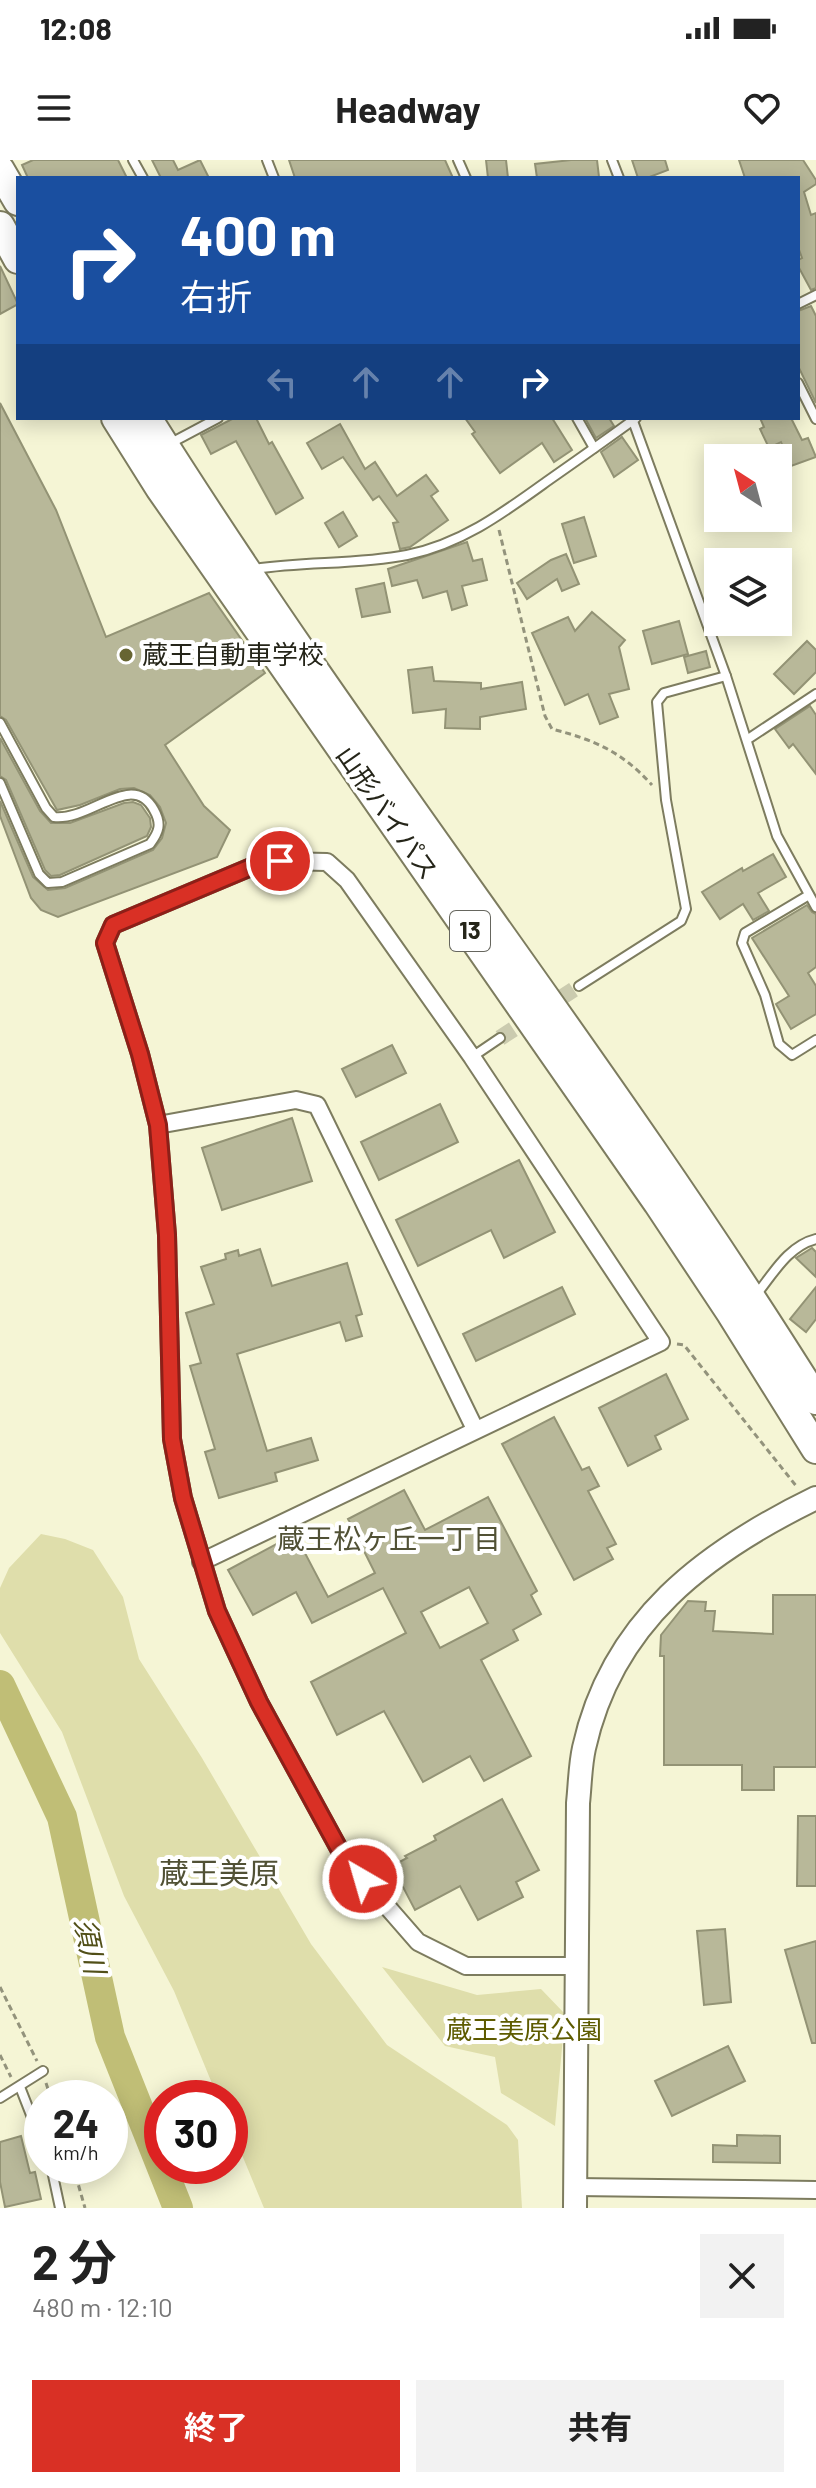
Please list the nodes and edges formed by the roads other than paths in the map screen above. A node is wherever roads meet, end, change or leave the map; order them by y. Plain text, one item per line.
1 (0, 170) edge
2 (16, 198) edge
3 (0, 226) edge
4 (16, 255) edge
5 (800, 387) edge
6 (816, 419) edge
7 (117, 420) edge
8 (148, 420) edge
9 (214, 420) edge
10 (578, 420) edge
11 (634, 420) edge
12 (635, 420) edge
13 (165, 447) junction
14 (594, 448) junction
15 (247, 570) junction
16 (726, 676) junction
17 (816, 694) edge
18 (0, 723) edge
19 (748, 739) junction
20 (0, 783) edge
21 (809, 895) junction
22 (816, 907) edge
23 (579, 986) tunnel mouth
24 (500, 1038) tunnel mouth
25 (816, 1040) edge
26 (472, 1057) junction
27 (158, 1125) junction
28 (816, 1239) edge
29 (753, 1299) junction
30 (816, 1400) edge
31 (475, 1429) junction
32 (816, 1449) edge
33 (812, 1503) edge
34 (201, 1562) junction
35 (578, 1966) junction
36 (43, 2071) road end
37 (19, 2088) junction
38 (0, 2098) edge
39 (24, 2100) edge
40 (55, 2184) edge
41 (816, 2190) edge
42 (575, 2198) edge
43 (60, 2208) edge

1 - 2 highway
3 - 4 highway
5 - 6 lane
7 - 32 highway, 山形バイパス / 13
8 - 13 highway, 山形バイパス / 13
9 - 13 lane
10 - 14 lane
11 - 14 lane
12 - 16 lane
13 - 15 highway, 山形バイパス / 13
14 - 15 lane
15 - 29 highway, 山形バイパス / 13
16 - 19 lane
16 - 23 lane
17 - 19 lane
18 - 20 lane
19 - 21 lane
21 - 22 lane
21 - 25 lane
24 - 26 lane
26 - 27 street
26 - 31 street
27 - 31 street
27 - 34 street
28 - 29 lane
29 - 30 highway, 山形バイパス / 13
31 - 34 street
33 - 35 street
34 - 35 street
35 - 42 street
36 - 37 lane
37 - 38 lane
37 - 39 lane
40 - 43 lane
41 - 42 street

